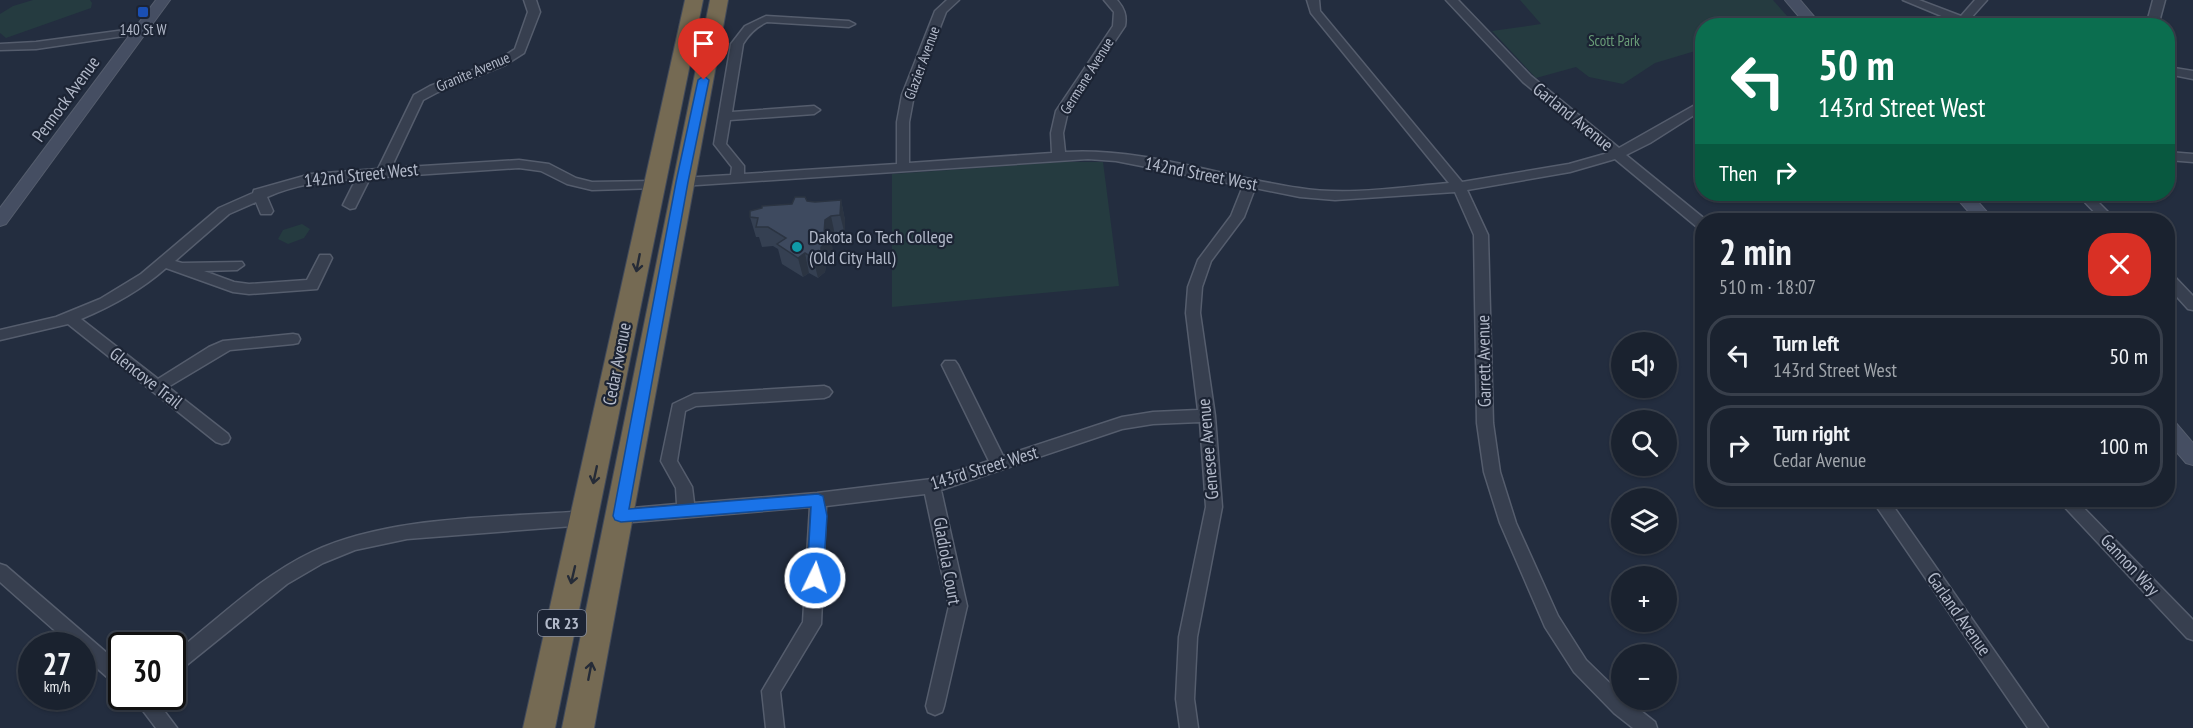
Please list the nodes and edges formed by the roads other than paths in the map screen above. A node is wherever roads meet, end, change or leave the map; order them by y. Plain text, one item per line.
1 (163, 0) edge
2 (530, 0) edge
3 (694, 0) edge
4 (719, 0) edge
5 (953, 0) edge
6 (1110, 0) edge
7 (1313, 0) edge
8 (1452, 0) edge
9 (1792, 0) edge
10 (1909, 0) edge
11 (1981, 0) edge
12 (2159, 0) edge
13 (1808, 18) edge
14 (1949, 18) edge
15 (1965, 18) edge
16 (2154, 18) edge
17 (849, 24) dead end
18 (137, 35) junction
19 (0, 46) edge
20 (2175, 72) edge
21 (2193, 75) edge
22 (1695, 109) edge
23 (814, 110) dead end
24 (669, 112) junction
25 (727, 116) junction
26 (1617, 154) junction
27 (1059, 156) junction
28 (2175, 157) edge
29 (2193, 158) edge
30 (903, 167) junction
31 (383, 172) junction
32 (366, 173) junction
33 (736, 178) junction
34 (682, 182) junction
35 (1250, 184) junction
36 (653, 185) junction
37 (1459, 187) junction
38 (259, 193) junction
39 (1968, 201) edge
40 (2090, 201) edge
41 (350, 205) dead end
42 (266, 211) dead end
43 (1980, 213) edge
44 (2103, 213) edge
45 (1695, 218) edge
46 (0, 220) edge
47 (325, 258) dead end
48 (164, 262) junction
49 (237, 265) dead end
50 (179, 268) junction
51 (2175, 286) edge
52 (663, 288) junction
53 (2193, 305) edge
54 (70, 318) junction
55 (0, 335) edge
56 (293, 339) dead end
57 (950, 365) dead end
58 (157, 387) junction
59 (825, 392) dead end
60 (1207, 416) junction
61 (2175, 436) edge
62 (222, 438) dead end
63 (2193, 457) edge
64 (999, 465) junction
65 (932, 486) junction
66 (818, 500) junction
67 (1885, 507) edge
68 (2073, 507) edge
69 (686, 511) junction
70 (621, 516) junction
71 (586, 518) junction
72 (0, 571) edge
73 (2193, 632) edge
74 (186, 655) edge
75 (108, 666) edge
76 (935, 706) dead end
77 (153, 710) edge
78 (168, 728) edge
79 (539, 728) edge
80 (578, 728) edge
81 (775, 728) edge
82 (1190, 728) edge
83 (1648, 728) edge
84 (2039, 728) edge

1 - 18 street, Pennock Avenue
2 - 31 street, Granite Avenue
3 - 24 highway, Cedar Avenue / CR 23
4 - 34 highway, Cedar Avenue / CR 23
5 - 30 street, Glazier Avenue
6 - 27 street, Germane Avenue
7 - 37 street, Garrett Avenue
8 - 26 street, Garland Avenue
9 - 13 street
10 - 14 street
11 - 15 street
12 - 16 street
17 - 25 street
18 - 19 street
18 - 46 street, Pennock Avenue
20 - 21 street
22 - 26 street, 142nd Street West
23 - 25 street
24 - 34 highway
24 - 36 highway, Cedar Avenue / CR 23
25 - 33 street
26 - 37 street, 142nd Street West
26 - 45 street, Garland Avenue
27 - 30 street, 142nd Street West
27 - 35 street, 142nd Street West
28 - 29 street
30 - 33 street, 142nd Street West
31 - 32 street, 142nd Street West
31 - 36 street, 142nd Street West
32 - 38 street, 142nd Street West
32 - 41 street
33 - 34 street, 142nd Street West
34 - 52 highway, Cedar Avenue / CR 23
35 - 37 street, 142nd Street West
35 - 60 street, Genesee Avenue
36 - 52 highway
36 -> 71 highway, Cedar Avenue / CR 23
37 - 83 street, Garrett Avenue
38 - 42 street
38 - 48 street, 142nd Street West
39 - 43 street
40 - 44 street
47 - 50 street
48 - 50 street
48 - 54 street, 142nd Street West
49 - 50 street
51 - 53 street
52 - 70 highway, Cedar Avenue / CR 23
54 - 55 street, 142nd Street West
54 - 58 street, Glencove Trail
56 - 58 street
57 - 64 street
58 - 62 street, Glencove Trail
59 - 69 street
60 - 64 street, 143rd Street West
60 - 82 street, Genesee Avenue
61 - 63 street
64 - 65 street, 143rd Street West
65 - 66 street, 143rd Street West
65 - 76 street, Gladiola Court
66 - 69 street, 143rd Street West
66 - 81 street
67 - 84 street, Garland Avenue
68 - 73 street, Gannon Way
69 - 70 street, 143rd Street West
80 -> 70 highway, Cedar Avenue / CR 23
71 - 74 street
71 -> 79 highway, Cedar Avenue / CR 23
72 - 75 street
77 - 78 street

